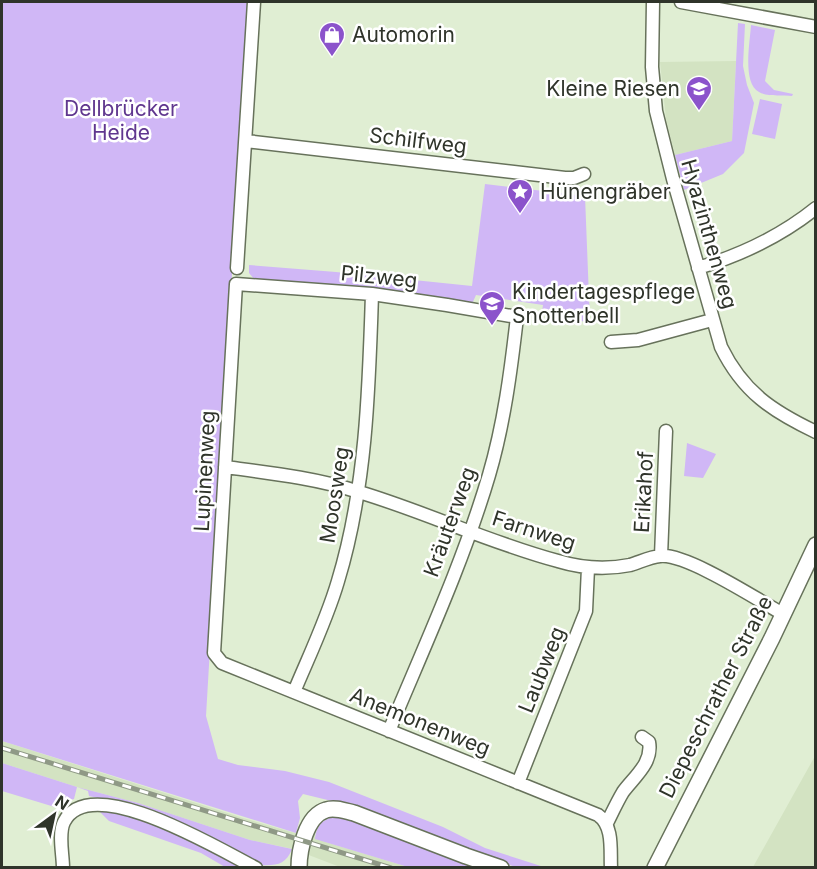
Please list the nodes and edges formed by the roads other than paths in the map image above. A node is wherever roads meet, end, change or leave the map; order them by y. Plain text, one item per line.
1 (254, 2) edge
2 (653, 2) edge
3 (681, 2) edge
4 (816, 27) edge
5 (246, 141) junction
6 (584, 174) dead end
7 (816, 208) edge
8 (237, 268) dead end
9 (698, 268) junction
10 (236, 284) joint
11 (372, 294) junction
12 (517, 317) joint
13 (712, 320) junction
14 (611, 342) dead end
15 (666, 431) dead end
16 (816, 432) edge
17 (225, 467) junction
18 (358, 491) junction
19 (471, 531) junction
20 (816, 545) edge
21 (661, 556) junction
22 (588, 568) junction
23 (783, 614) junction
24 (217, 659) joint
25 (294, 692) junction
26 (389, 731) junction
27 (642, 737) dead end
28 (518, 783) junction
29 (607, 823) junction
30 (63, 867) edge
31 (256, 867) edge
32 (299, 867) edge
33 (501, 867) edge
34 (611, 867) edge
35 (655, 867) edge

1 - 5 street
2 - 9 street, Hyazinthenweg
3 - 4 street
5 - 6 street, Schilfweg
5 - 8 street
7 - 9 street
9 - 13 street, Hyazinthenweg
10 - 11 street, Pilzweg
10 - 17 street, Lupinenweg
11 - 12 street, Pilzweg
11 - 18 street, Moosweg
12 - 19 street, Kräuterweg
13 - 14 street
13 - 16 street, Hyazinthenweg
15 - 21 street, Erikahof
17 - 18 street, Farnweg
17 - 24 street, Lupinenweg
18 - 19 street, Farnweg
18 - 25 street, Moosweg
19 - 22 street, Farnweg
19 - 26 street, Kräuterweg
20 - 23 street, Diepeschrather Straße
21 - 22 street, Erikahof
21 - 23 street, Erikahof
22 - 28 street, Laubweg
23 - 35 street, Diepeschrather Straße
24 - 25 street, Anemonenweg
25 - 26 street, Anemonenweg
26 - 28 street, Anemonenweg
27 - 29 street
28 - 29 street, Anemonenweg
29 - 34 street
30 - 31 street
32 - 33 street

